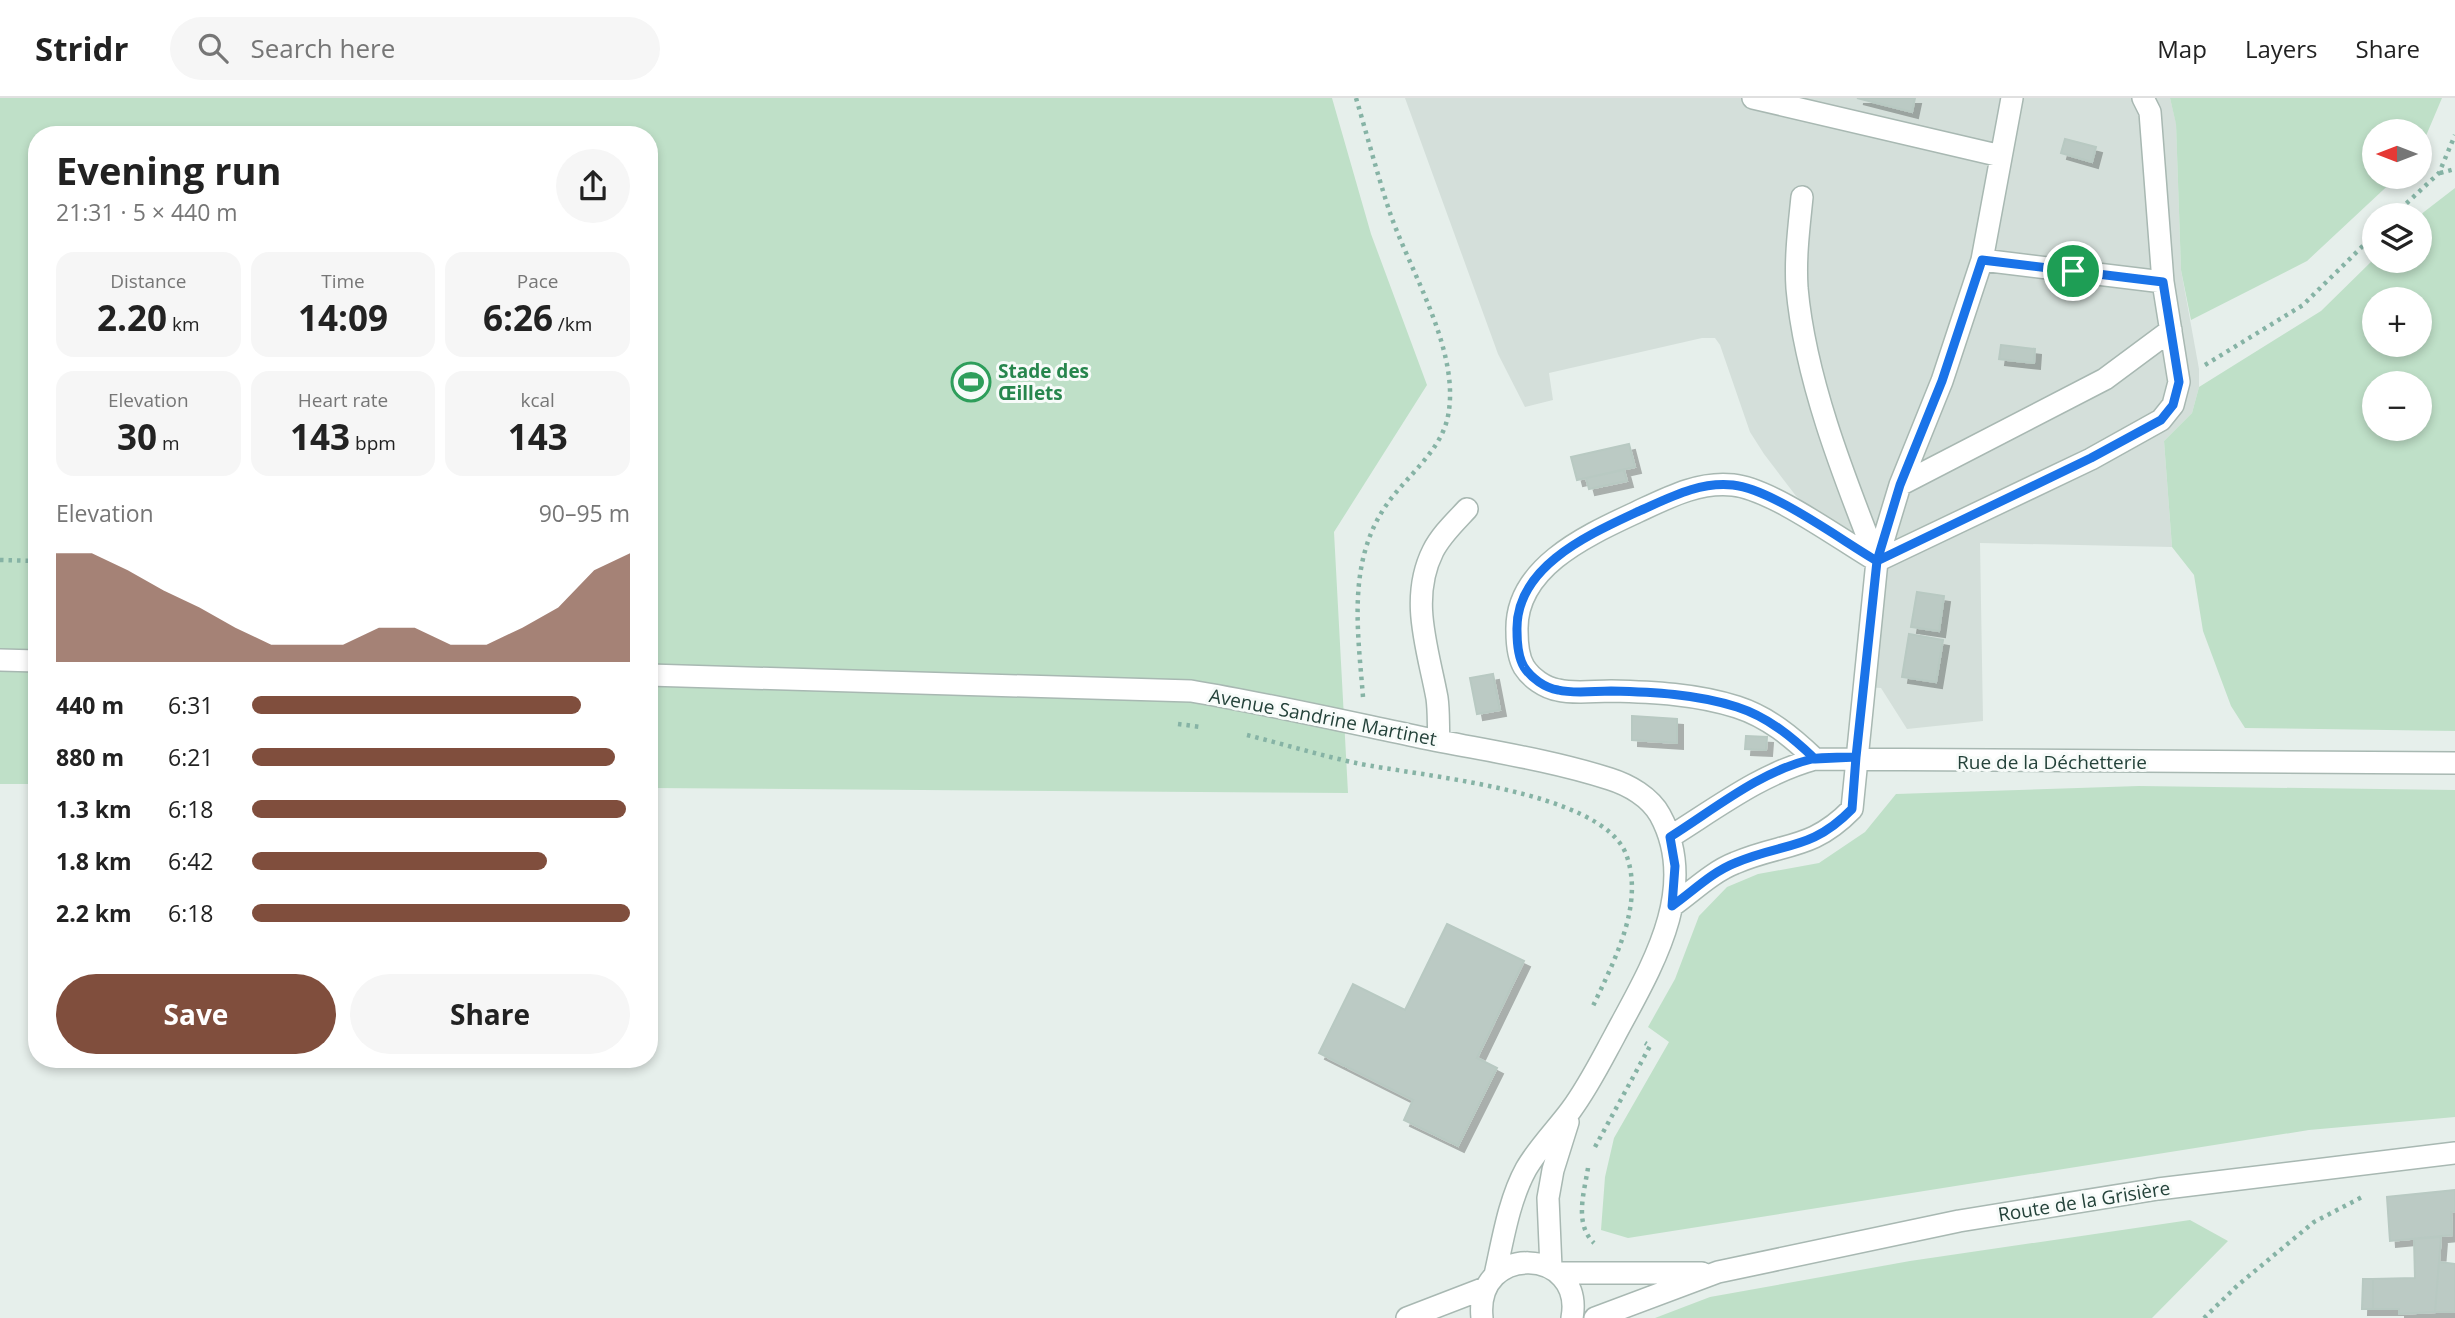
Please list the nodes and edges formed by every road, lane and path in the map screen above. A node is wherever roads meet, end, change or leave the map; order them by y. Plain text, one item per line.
1 (1356, 98) edge
2 (1753, 98) edge
3 (2012, 98) edge
4 (2143, 98) edge
5 (2455, 135) edge
6 (2001, 156) junction
7 (2455, 169) edge
8 (2439, 173) junction
9 (1802, 197) dead end
10 (2407, 203) edge
11 (2362, 247) edge
12 (1982, 260) junction
13 (2163, 282) junction
14 (2171, 330) junction
15 (2179, 382) junction
16 (1900, 485) junction
17 (1467, 509) dead end
18 (0, 560) edge
19 (28, 561) edge
20 (1877, 561) junction
21 (0, 660) edge
22 (28, 661) edge
23 (658, 675) edge
24 (1174, 723) dead end
25 (1362, 725) junction
26 (1209, 728) dead end
27 (1243, 734) dead end
28 (1439, 741) junction
29 (1856, 757) junction
30 (1815, 759) junction
31 (2455, 763) edge
32 (1670, 837) junction
33 (1672, 906) junction
34 (1591, 1010) dead end
35 (1639, 1040) dead end
36 (1573, 1107) junction
37 (2455, 1153) edge
38 (2392, 1160) junction
39 (1602, 1249) dead end
40 (1555, 1271) junction
41 (1718, 1272) junction
42 (1490, 1282) junction
43 (1407, 1318) edge
44 (1482, 1318) edge
45 (1572, 1318) edge
46 (1595, 1318) edge
47 (2204, 1318) edge

1 - 25 path
2 - 6 street
3 - 6 street
4 - 13 street
5 - 8 path
6 - 12 street
7 - 8 path
8 - 10 path
9 - 20 street
11 - 15 path
12 - 13 street
12 - 16 street
13 - 14 street
14 - 15 street
14 - 16 street
15 - 20 street
16 - 20 street
17 - 28 street
18 - 19 path
20 - 29 street
20 - 30 street
21 - 22 street
23 - 25 street, Avenue Sandrine Martinet
24 - 26 path
25 - 28 street, Avenue Sandrine Martinet
27 - 34 path
28 - 32 street, Avenue Sandrine Martinet
29 - 30 street, Rue de la Déchetterie
29 - 31 street, Rue de la Déchetterie
29 - 33 street
30 - 32 street, Rue de la Déchetterie
32 - 33 street, Avenue Sandrine Martinet
33 - 36 street, Avenue Sandrine Martinet
35 - 39 path
36 - 40 street, Avenue Sandrine Martinet
36 - 42 street, Avenue Sandrine Martinet
37 - 38 street, Route de la Grisière
38 - 41 street, Route de la Grisière
38 - 47 path
40 - 41 street, Route de la Grisière
40 - 42 street, Route de la Grisière
40 - 45 street
41 - 46 street, Route de la Grisière
42 - 43 street, Route de la Grisière
42 - 44 street

